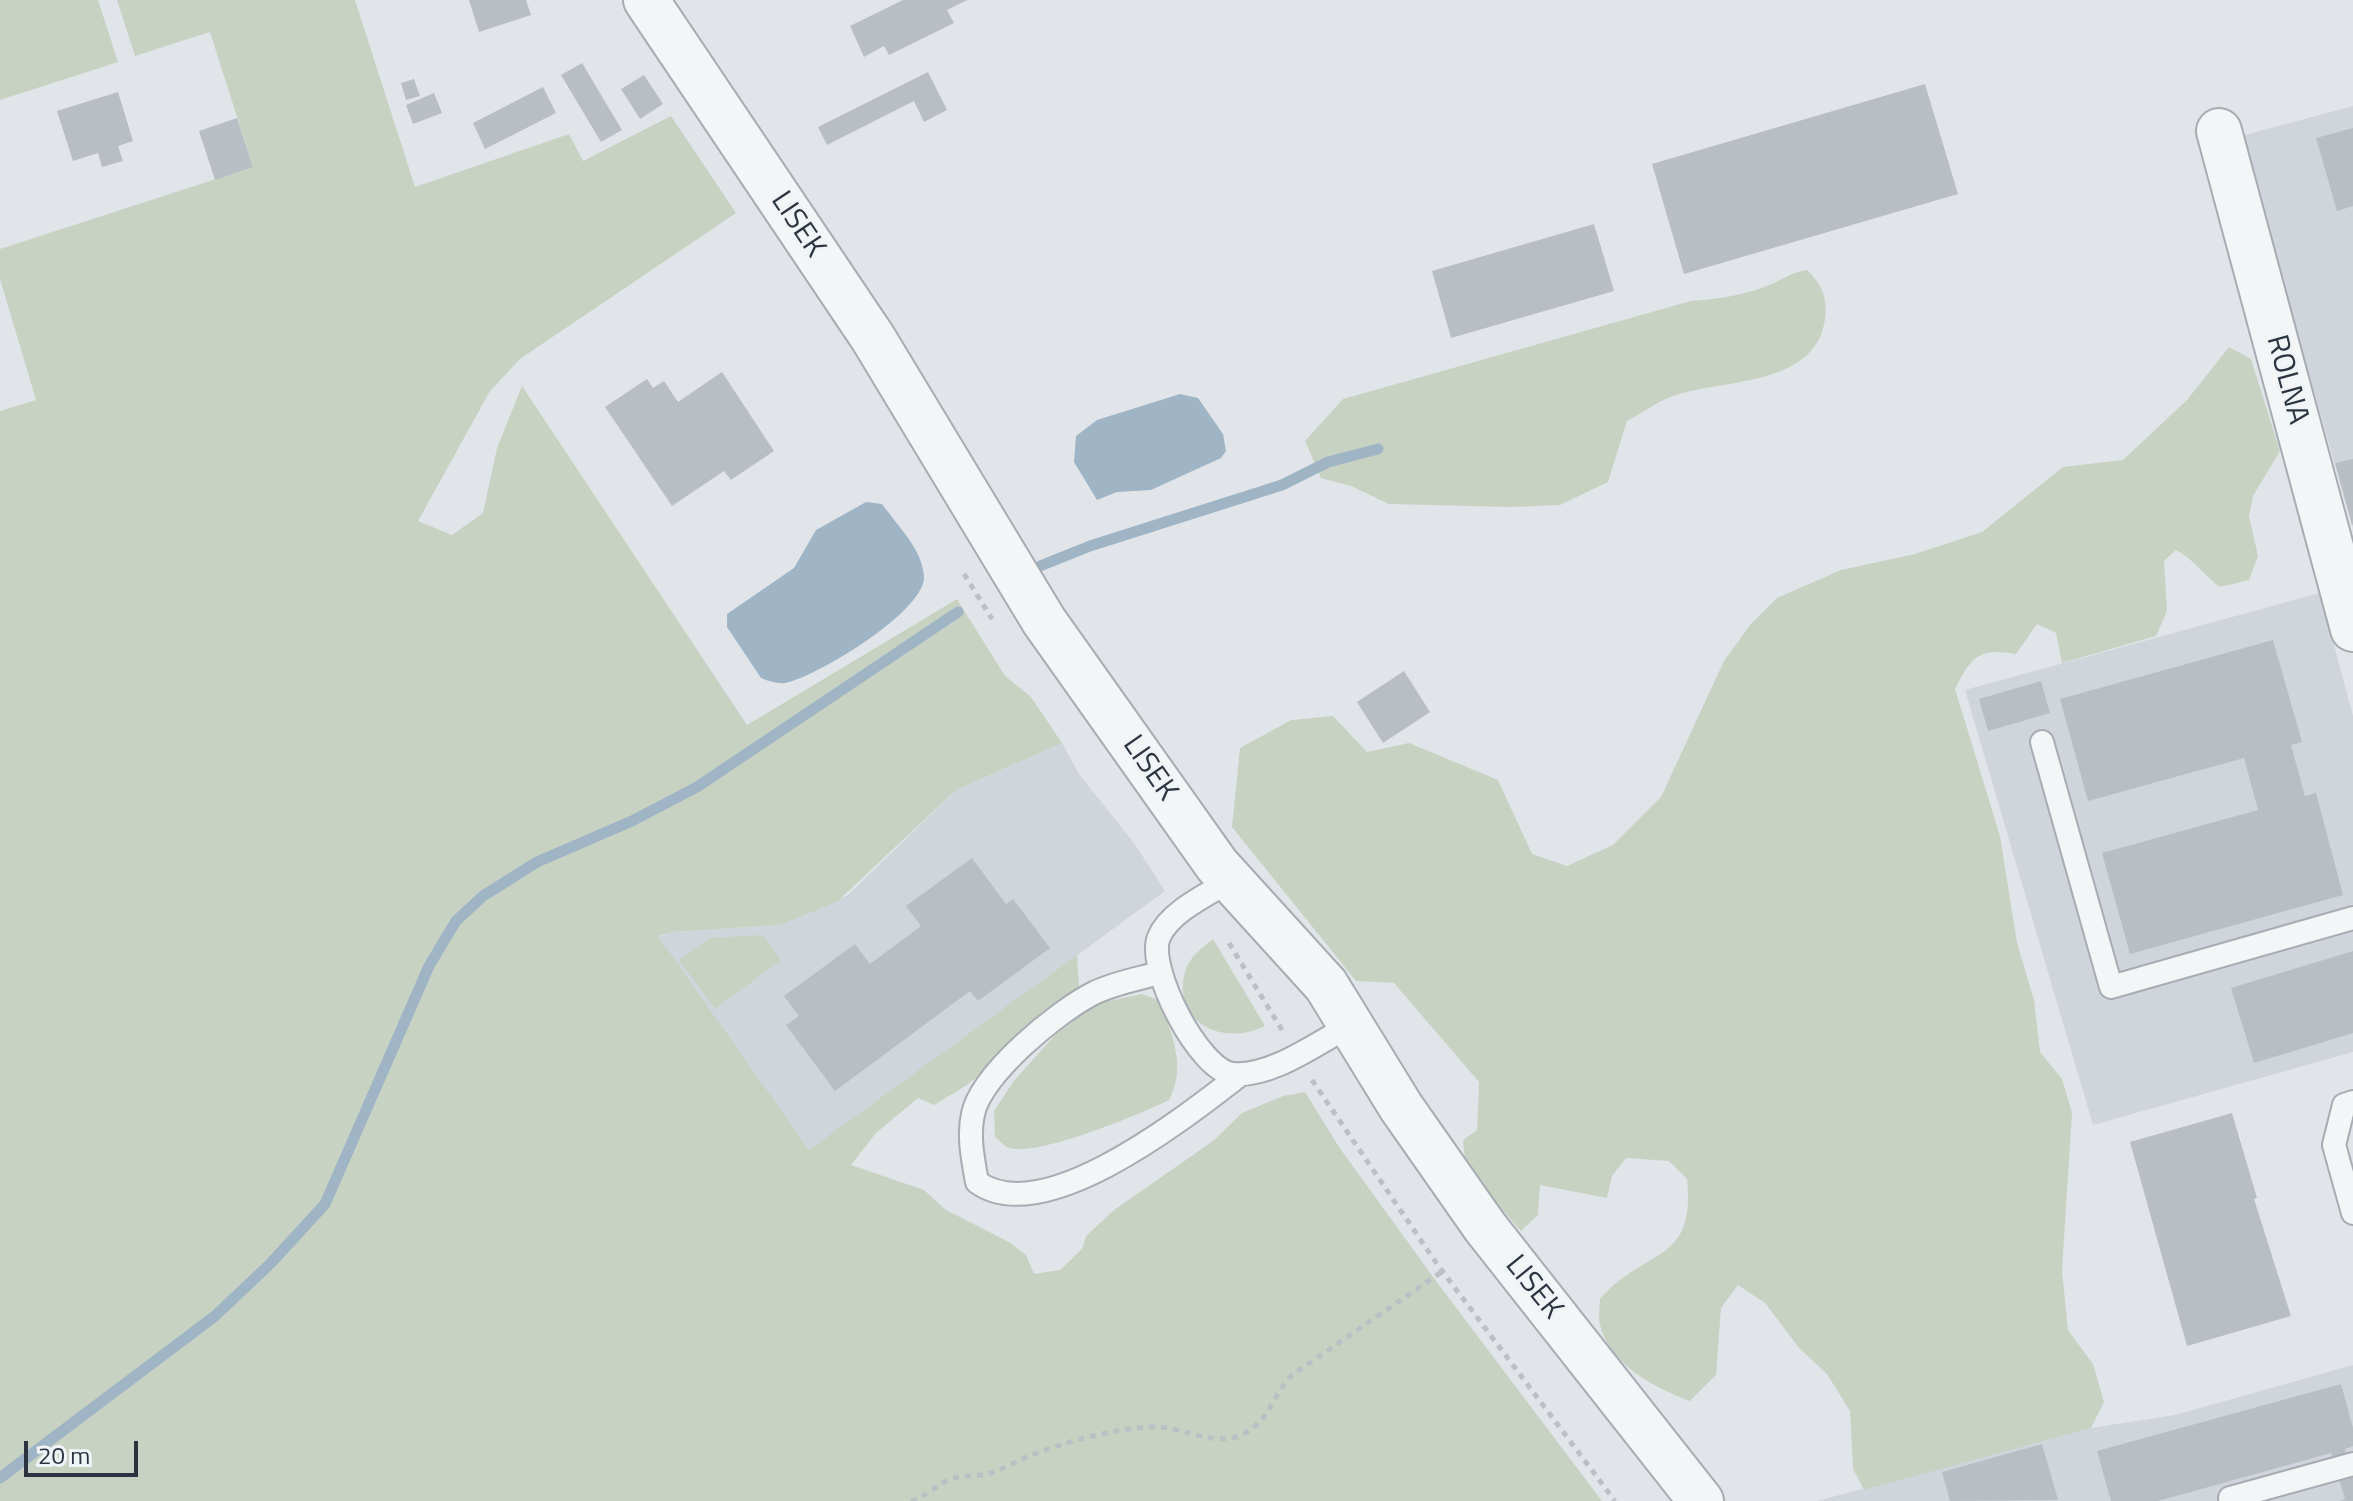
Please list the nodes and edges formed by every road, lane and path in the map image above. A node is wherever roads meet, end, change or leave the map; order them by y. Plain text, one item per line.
1 (646, 0) edge
2 (2219, 131) dead end
3 (2353, 629) edge
4 (2042, 742) dead end
5 (1231, 880) junction
6 (2353, 918) edge
7 (1159, 973) junction
8 (1351, 1025) junction
9 (1241, 1074) junction
10 (2353, 1102) edge
11 (2353, 1213) edge
12 (1443, 1271) dead end
13 (2353, 1464) edge
14 (911, 1501) edge
15 (1701, 1501) edge
16 (2231, 1501) edge

1 - 5 street, LISEK
2 - 3 street, ROLNA
4 - 6 lane
5 - 7 lane
5 - 8 street, LISEK
7 - 9 lane
7 - 9 lane
8 - 9 lane
8 - 15 street, LISEK
10 - 11 lane
12 - 14 path
13 - 16 lane

